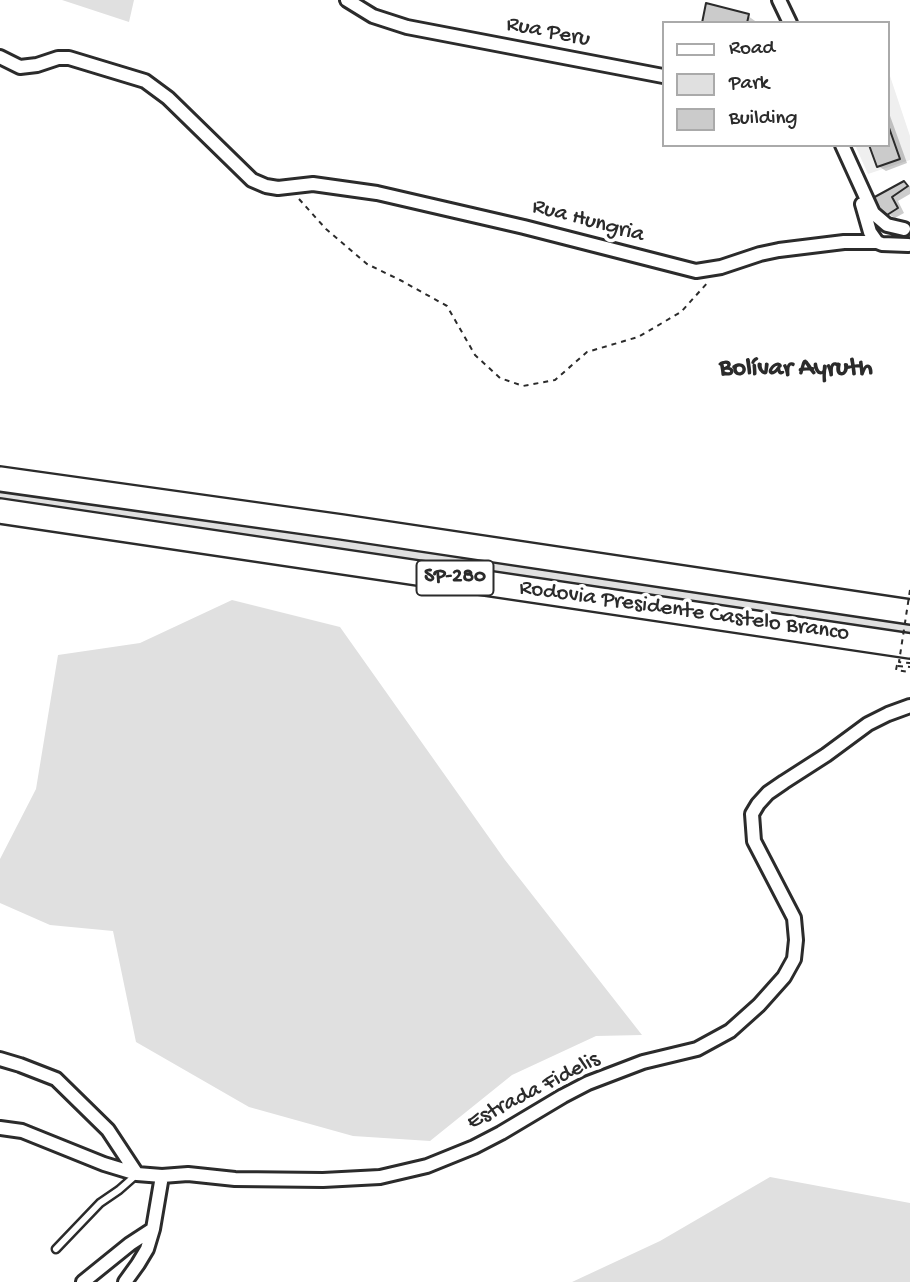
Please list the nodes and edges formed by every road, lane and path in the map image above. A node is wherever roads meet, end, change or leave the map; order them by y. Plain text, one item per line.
1 (347, 0) edge
2 (779, 0) edge
3 (789, 21) edge
4 (0, 57) edge
5 (662, 76) edge
6 (843, 147) edge
7 (288, 187) junction
8 (862, 190) junction
9 (907, 225) edge
10 (877, 242) junction
11 (909, 246) edge
12 (721, 267) junction
13 (0, 479) edge
14 (0, 511) edge
15 (910, 590) edge
16 (910, 612) edge
17 (910, 646) edge
18 (910, 665) edge
19 (910, 672) edge
20 (910, 706) edge
21 (0, 1059) edge
22 (0, 1128) edge
23 (137, 1174) junction
24 (162, 1176) junction
25 (153, 1229) junction
26 (56, 1249) dead end
27 (83, 1282) edge
28 (125, 1282) edge

1 - 5 street, Rua Peru
2 - 3 street
4 - 7 street, Rua Hungria
6 - 8 street
7 - 12 street, Rua Hungria
7 - 12 path
8 - 9 street
8 - 10 street
9 - 11 street
10 - 11 street, Rua Hungria
10 - 12 street, Rua Hungria
13 - 16 highway, Rodovia Presidente Castelo Branco / SP-280
14 - 17 highway, Rodovia Presidente Castelo Branco / SP-280
15 - 18 path, bridge
18 - 19 path, bridge
20 - 24 street, Estrada Fidelis
21 - 23 street
22 - 23 street, Estrada Fidelis
23 - 24 street, Estrada Fidelis
23 - 26 lane
24 - 25 street
25 - 27 street
25 - 28 street

